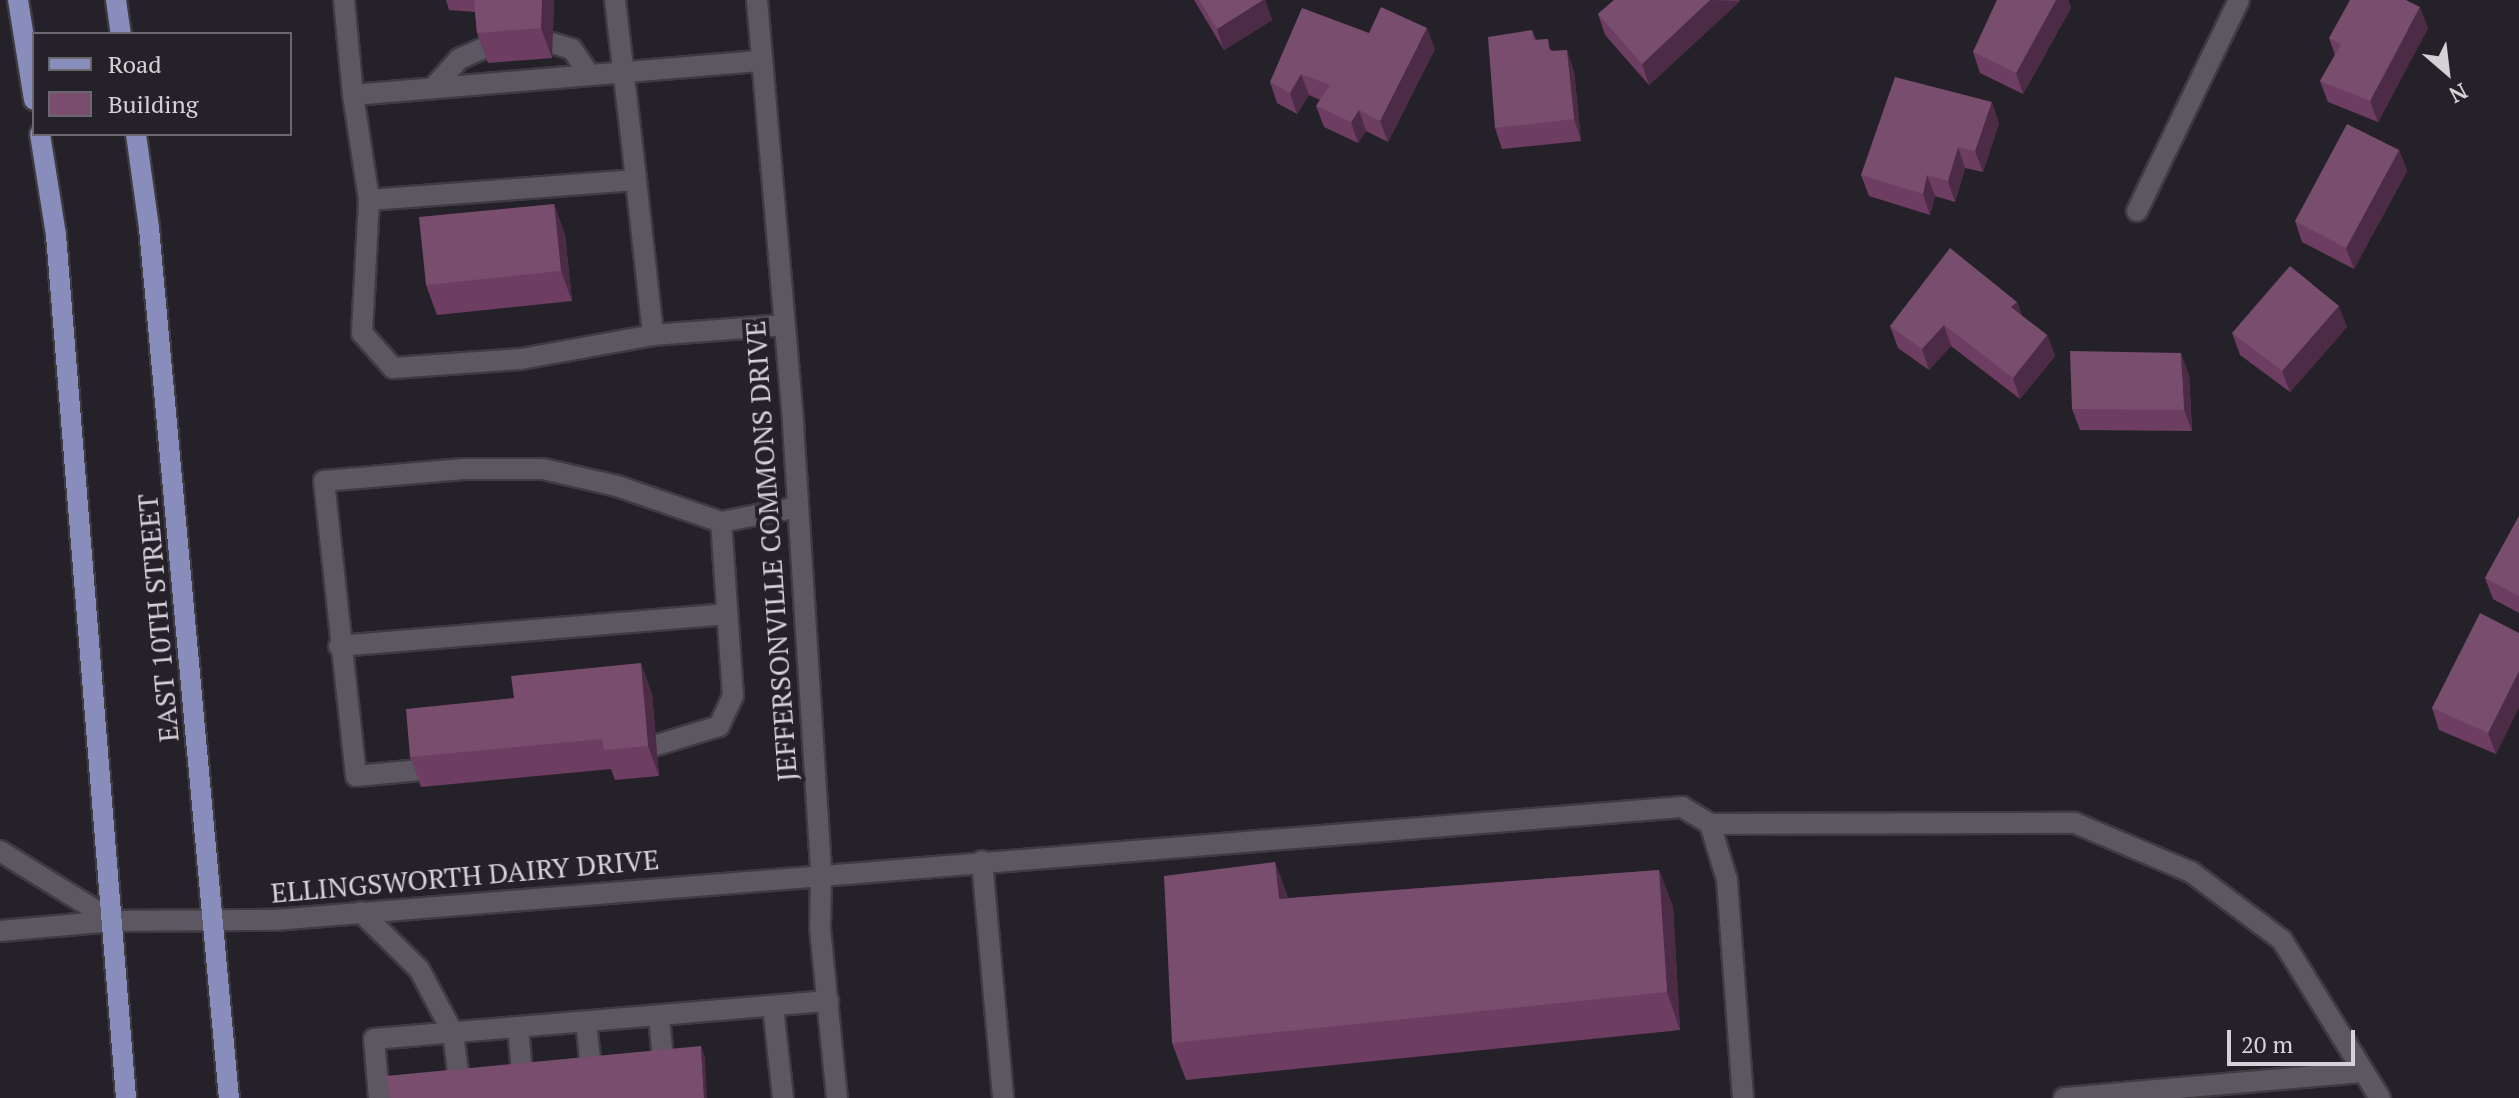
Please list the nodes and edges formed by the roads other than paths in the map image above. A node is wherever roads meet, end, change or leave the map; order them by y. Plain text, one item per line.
1 (18, 0) edge
2 (116, 0) edge
3 (615, 0) edge
4 (757, 0) edge
5 (2239, 0) edge
6 (341, 4) edge
7 (121, 32) edge
8 (552, 43) dead end
9 (486, 47) edge
10 (762, 61) junction
11 (622, 69) junction
12 (588, 73) junction
13 (434, 87) junction
14 (32, 88) edge
15 (353, 95) junction
16 (40, 136) edge
17 (136, 136) edge
18 (636, 180) junction
19 (369, 200) junction
20 (2137, 211) dead end
21 (784, 325) junction
22 (653, 335) junction
23 (798, 507) junction
24 (721, 522) junction
25 (725, 614) junction
26 (339, 646) junction
27 (657, 745) dead end
28 (420, 770) edge
29 (1710, 824) junction
30 (0, 851) edge
31 (982, 861) junction
32 (821, 873) junction
33 (361, 912) junction
34 (113, 921) junction
35 (216, 924) junction
36 (0, 931) edge
37 (828, 1001) junction
38 (773, 1006) junction
39 (659, 1016) junction
40 (586, 1022) junction
41 (518, 1027) junction
42 (453, 1033) junction
43 (663, 1061) edge
44 (591, 1068) edge
45 (2363, 1072) junction
46 (522, 1074) edge
47 (459, 1080) edge
48 (126, 1098) edge
49 (229, 1098) edge
50 (379, 1098) edge
51 (783, 1098) edge
52 (837, 1098) edge
53 (1003, 1098) edge
54 (1743, 1098) edge
55 (2064, 1098) edge
56 (2380, 1098) edge

1 - 14 main road
2 - 7 main road
3 - 11 street
4 - 10 street, JEFFERSONVILLE COMMONS DRIVE
5 - 20 street
6 - 15 street
8 - 12 street
9 - 13 street
10 - 11 street
10 - 21 street, JEFFERSONVILLE COMMONS DRIVE
11 - 12 street
11 - 18 street
12 - 13 street
13 - 15 street
15 - 19 street
16 - 34 main road
17 - 35 main road, EAST 10TH STREET
18 - 19 street
18 - 22 street
19 - 22 street
21 - 22 street
21 - 23 street, JEFFERSONVILLE COMMONS DRIVE
23 - 24 street
23 - 32 street, JEFFERSONVILLE COMMONS DRIVE
24 - 25 street
24 - 26 street
25 - 26 street
25 - 27 street
26 - 28 street
29 - 31 street, ELLINGSWORTH DAIRY DRIVE
29 - 45 street
29 - 54 street
30 - 34 street
31 - 32 street, ELLINGSWORTH DAIRY DRIVE
31 - 53 street
32 - 33 street, ELLINGSWORTH DAIRY DRIVE
32 - 37 street, JEFFERSONVILLE COMMONS DRIVE
33 - 35 street, ELLINGSWORTH DAIRY DRIVE
33 - 42 street
34 - 35 street, ELLINGSWORTH DAIRY DRIVE
34 - 36 street, ELLINGSWORTH DAIRY DRIVE
34 - 48 main road
35 - 49 main road, EAST 10TH STREET
37 - 38 street
37 - 52 street, JEFFERSONVILLE COMMONS DRIVE
38 - 39 street
38 - 51 street
39 - 40 street
39 - 43 street
40 - 41 street
40 - 44 street
41 - 42 street
41 - 46 street
42 - 47 street
42 - 50 street
45 - 55 street
45 - 56 street

